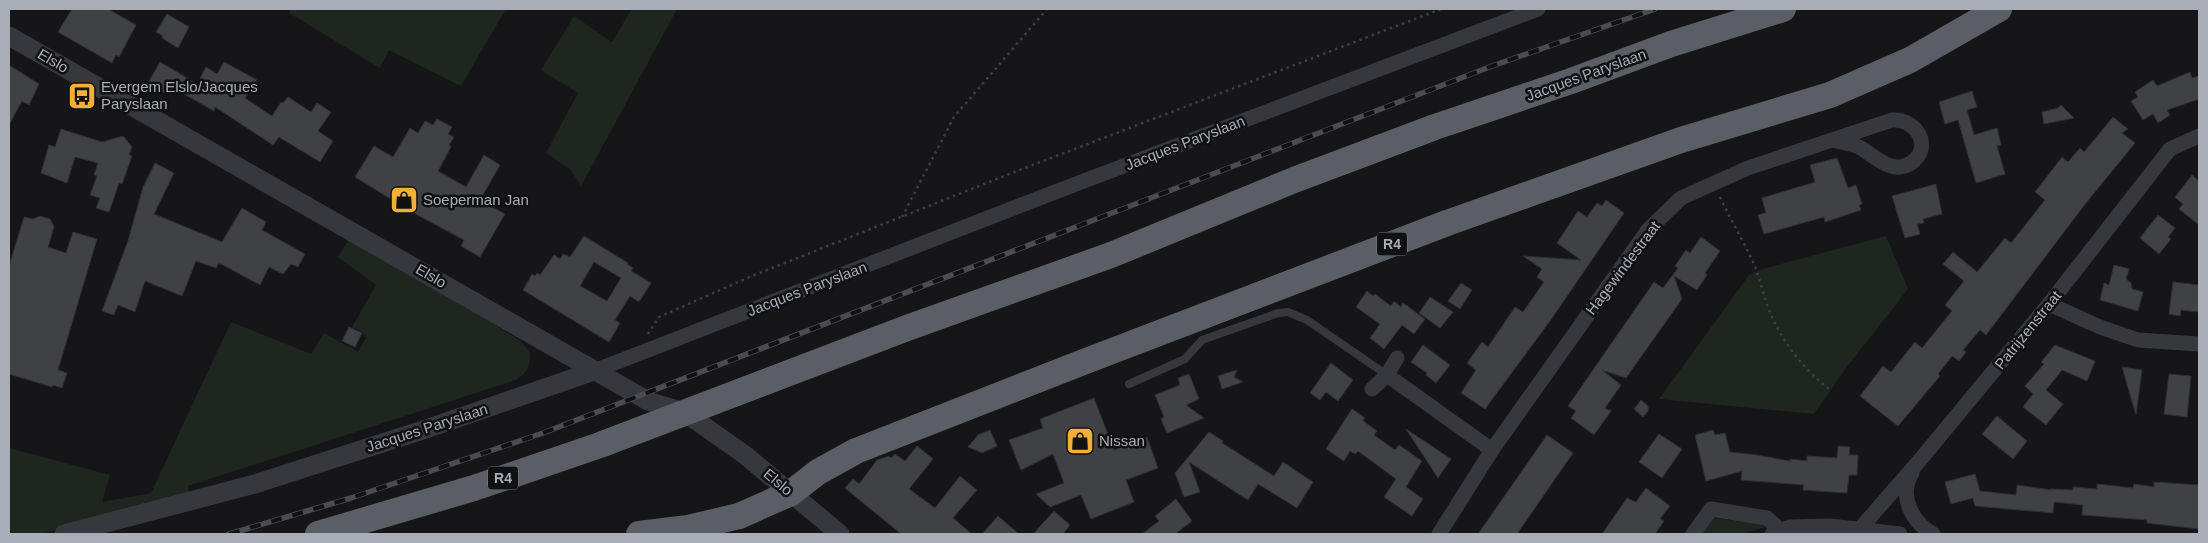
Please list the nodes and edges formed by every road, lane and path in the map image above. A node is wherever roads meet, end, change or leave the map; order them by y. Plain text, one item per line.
1 (1046, 9) edge
2 (1441, 9) edge
3 (1538, 9) edge
4 (1783, 9) edge
5 (1999, 9) edge
6 (9, 36) edge
7 (2199, 136) edge
8 (1833, 140) junction
9 (1712, 183) junction
10 (901, 218) junction
11 (2049, 304) junction
12 (2199, 344) edge
13 (634, 357) junction
14 (1397, 358) dead end
15 (594, 371) junction
16 (1387, 375) junction
17 (1129, 384) dead end
18 (1372, 389) dead end
19 (1829, 389) dead end
20 (684, 412) junction
21 (1492, 450) junction
22 (1920, 460) junction
23 (791, 493) junction
24 (1829, 530) edge
25 (1859, 530) junction
26 (1777, 532) edge
27 (64, 534) edge
28 (318, 534) edge
29 (639, 534) edge
30 (840, 534) edge
31 (1439, 534) edge
32 (1693, 534) edge
33 (1900, 534) edge
34 (1933, 534) edge

1 - 10 path
2 - 10 path
3 - 13 street, Jacques Paryslaan
4 - 20 highway, Jacques Paryslaan / R4
5 - 23 highway, R4
6 - 15 street, Elslo
7 - 11 street, Patrijzenstraat
8 - 8 street, Hagewindestraat
8 - 9 street, Hagewindestraat
9 - 19 path
9 - 21 street, Hagewindestraat
10 - 13 path
11 - 12 street
11 - 22 street, Patrijzenstraat
13 - 15 street, Jacques Paryslaan
14 - 16 street
15 - 20 street, Elslo
15 - 27 street, Jacques Paryslaan
16 - 17 lane
16 - 18 street
16 - 21 street
20 - 23 street, Elslo
20 - 28 highway, Jacques Paryslaan / R4
21 - 31 street, Hagewindestraat
22 - 25 street, Patrijzenstraat
22 - 34 street
23 - 29 highway, R4
23 - 30 street, Elslo
24 - 25 street
24 - 26 street
25 - 33 street
26 - 32 street

